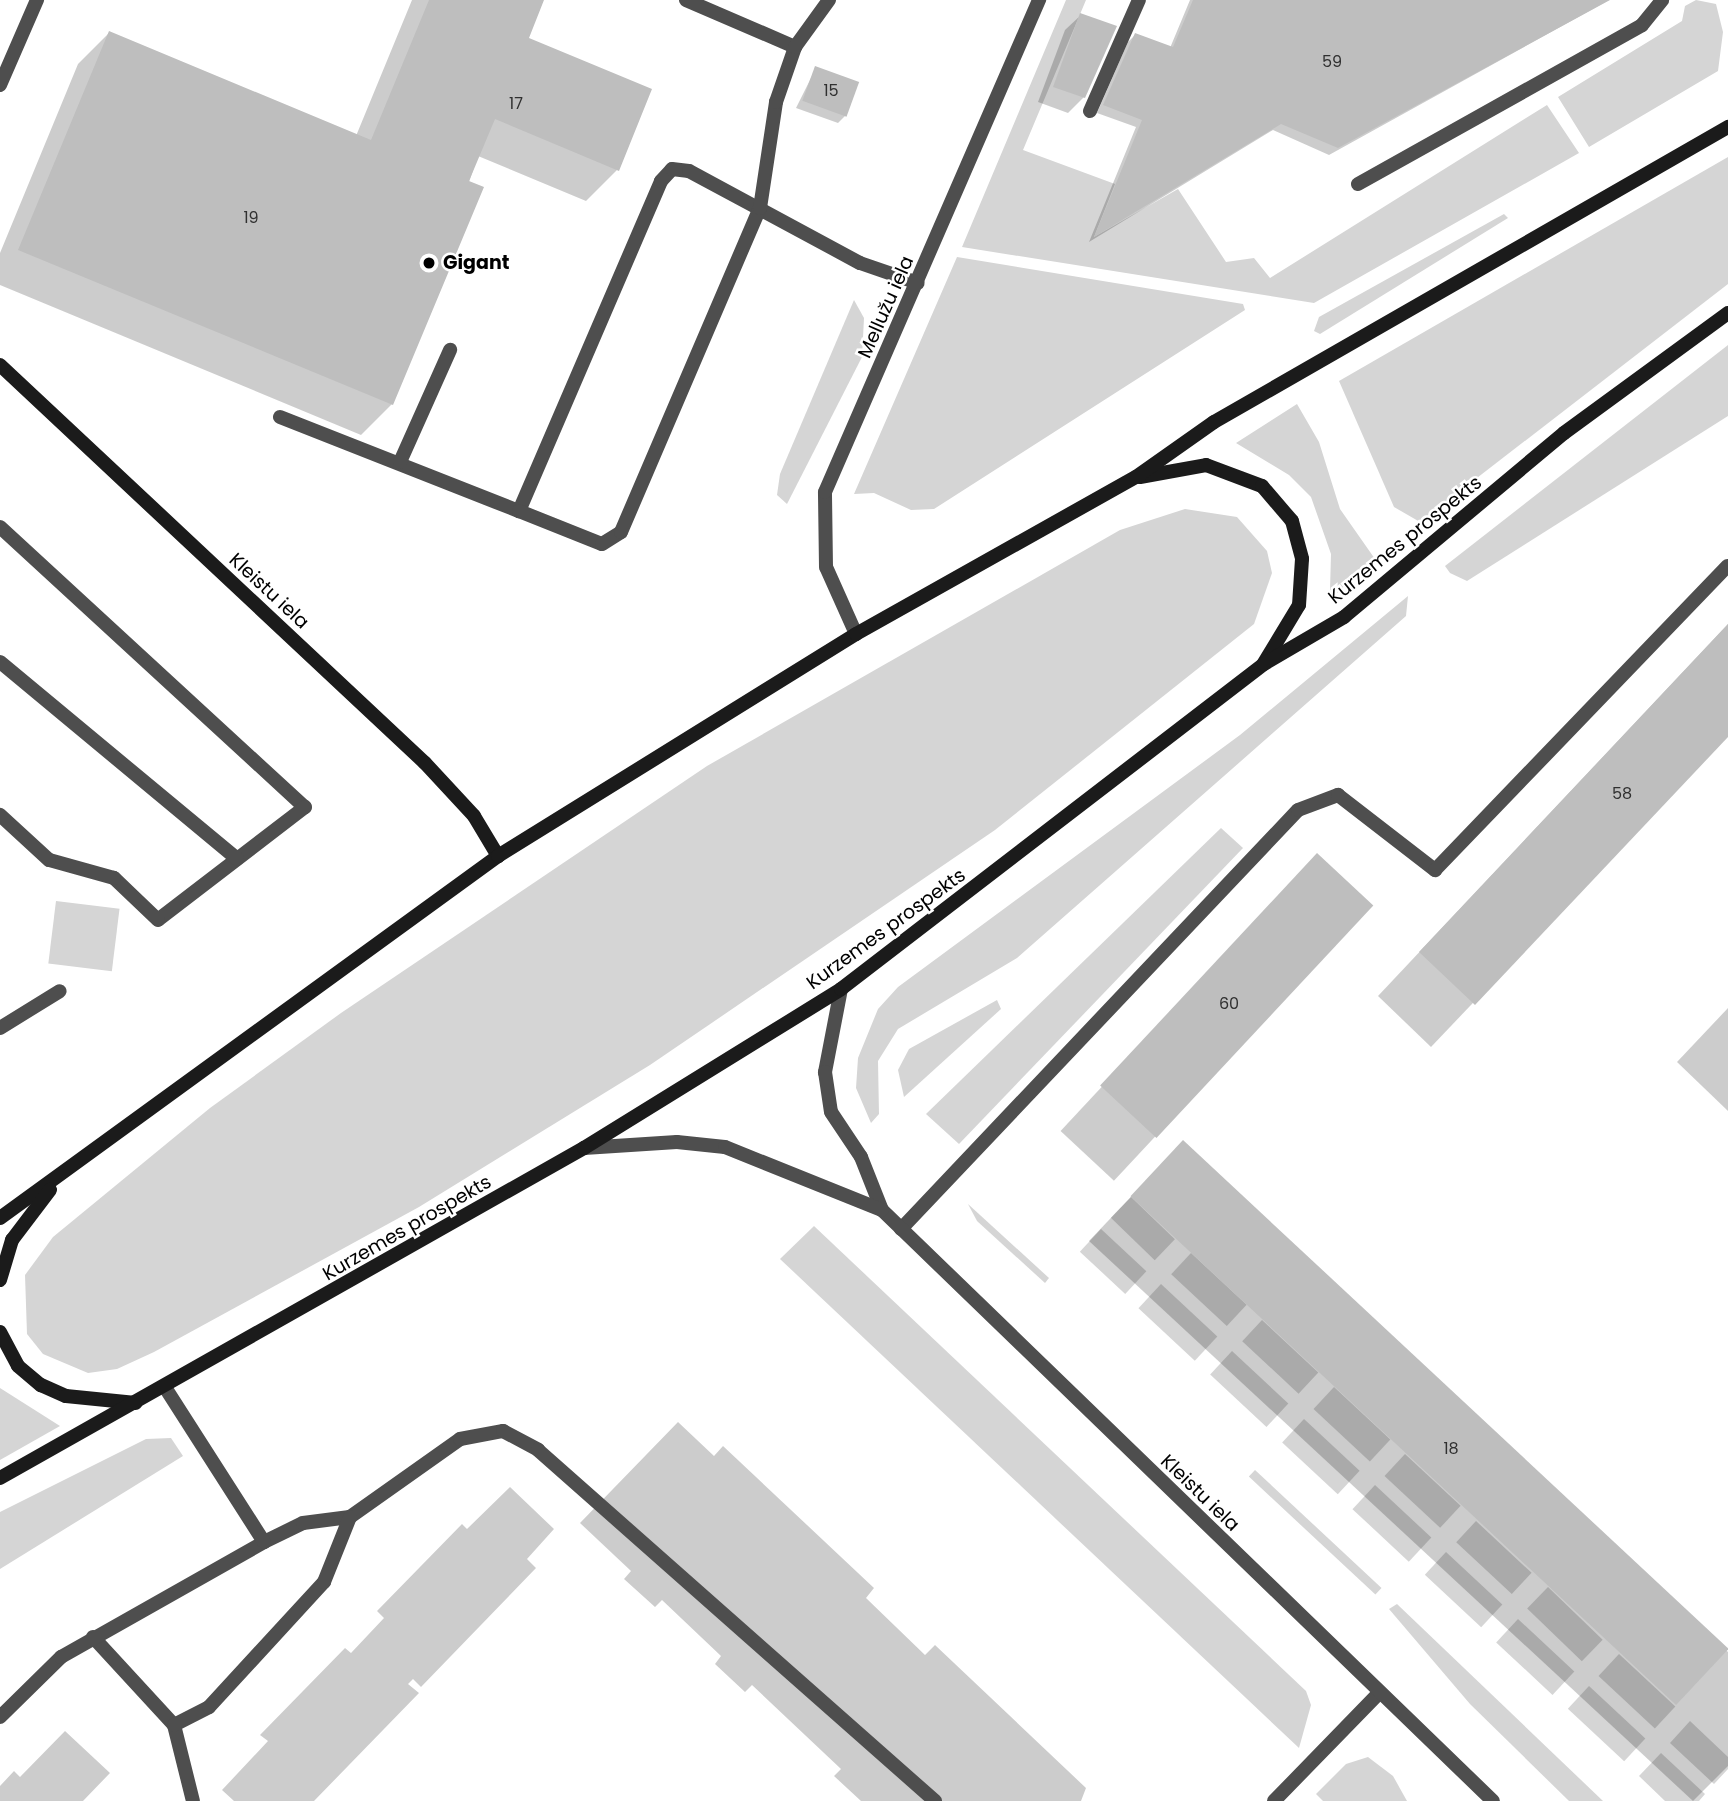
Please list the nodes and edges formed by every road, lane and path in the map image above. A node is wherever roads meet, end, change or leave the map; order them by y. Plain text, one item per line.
1 (37, 0) edge
2 (686, 0) edge
3 (829, 0) edge
4 (1039, 0) edge
5 (1139, 0) edge
6 (1662, 0) edge
7 (795, 47) junction
8 (0, 85) edge
9 (1090, 111) dead end
10 (1728, 127) edge
11 (1358, 184) dead end
12 (760, 208) junction
13 (918, 283) junction
14 (1728, 313) edge
15 (450, 350) dead end
16 (0, 365) edge
17 (280, 417) dead end
18 (400, 462) junction
19 (1136, 477) junction
20 (519, 510) junction
21 (0, 527) edge
22 (1728, 566) edge
23 (856, 634) junction
24 (0, 662) edge
25 (1264, 664) junction
26 (0, 816) edge
27 (498, 856) junction
28 (237, 859) junction
29 (841, 989) junction
30 (60, 991) dead end
31 (0, 1028) edge
32 (584, 1148) junction
33 (55, 1183) junction
34 (882, 1210) junction
35 (0, 1218) edge
36 (901, 1229) junction
37 (0, 1280) edge
38 (0, 1332) edge
39 (166, 1389) junction
40 (136, 1404) junction
41 (0, 1478) edge
42 (350, 1517) junction
43 (264, 1542) junction
44 (93, 1637) junction
45 (1379, 1693) junction
46 (0, 1717) edge
47 (174, 1725) junction
48 (193, 1801) edge
49 (935, 1801) edge
50 (1274, 1801) edge
51 (1493, 1801) edge

1 - 8 street
2 - 7 street
3 - 7 street
4 - 13 street, Mellužu iela
5 - 9 street
6 - 11 street
7 - 12 street
10 - 19 main road
12 - 13 street
12 - 20 street
12 - 20 street
13 - 23 street, Mellužu iela
14 - 25 main road, Kurzemes prospekts
15 - 18 street
16 - 27 main road, Kleistu iela
17 - 18 street
18 - 20 street
19 - 23 main road
19 - 25 main road
21 - 28 street
22 - 36 street
23 - 27 main road
24 - 28 street
25 - 29 main road, Kurzemes prospekts
26 - 28 street
27 - 33 main road
29 - 32 main road, Kurzemes prospekts
29 - 34 street, Kleistu iela
30 - 31 street
32 - 34 street, Kleistu iela
32 - 39 main road, Kurzemes prospekts
33 - 35 main road
33 - 37 main road
34 - 36 street, Kleistu iela
36 - 45 street, Kleistu iela
38 - 40 main road
39 - 40 main road, Kurzemes prospekts
39 - 43 street
40 - 41 main road, Kurzemes prospekts
42 - 43 street
42 - 47 street
42 - 49 street
43 - 44 street
44 - 46 street
44 - 47 street
45 - 50 street
45 - 51 street, Kleistu iela
47 - 48 street

